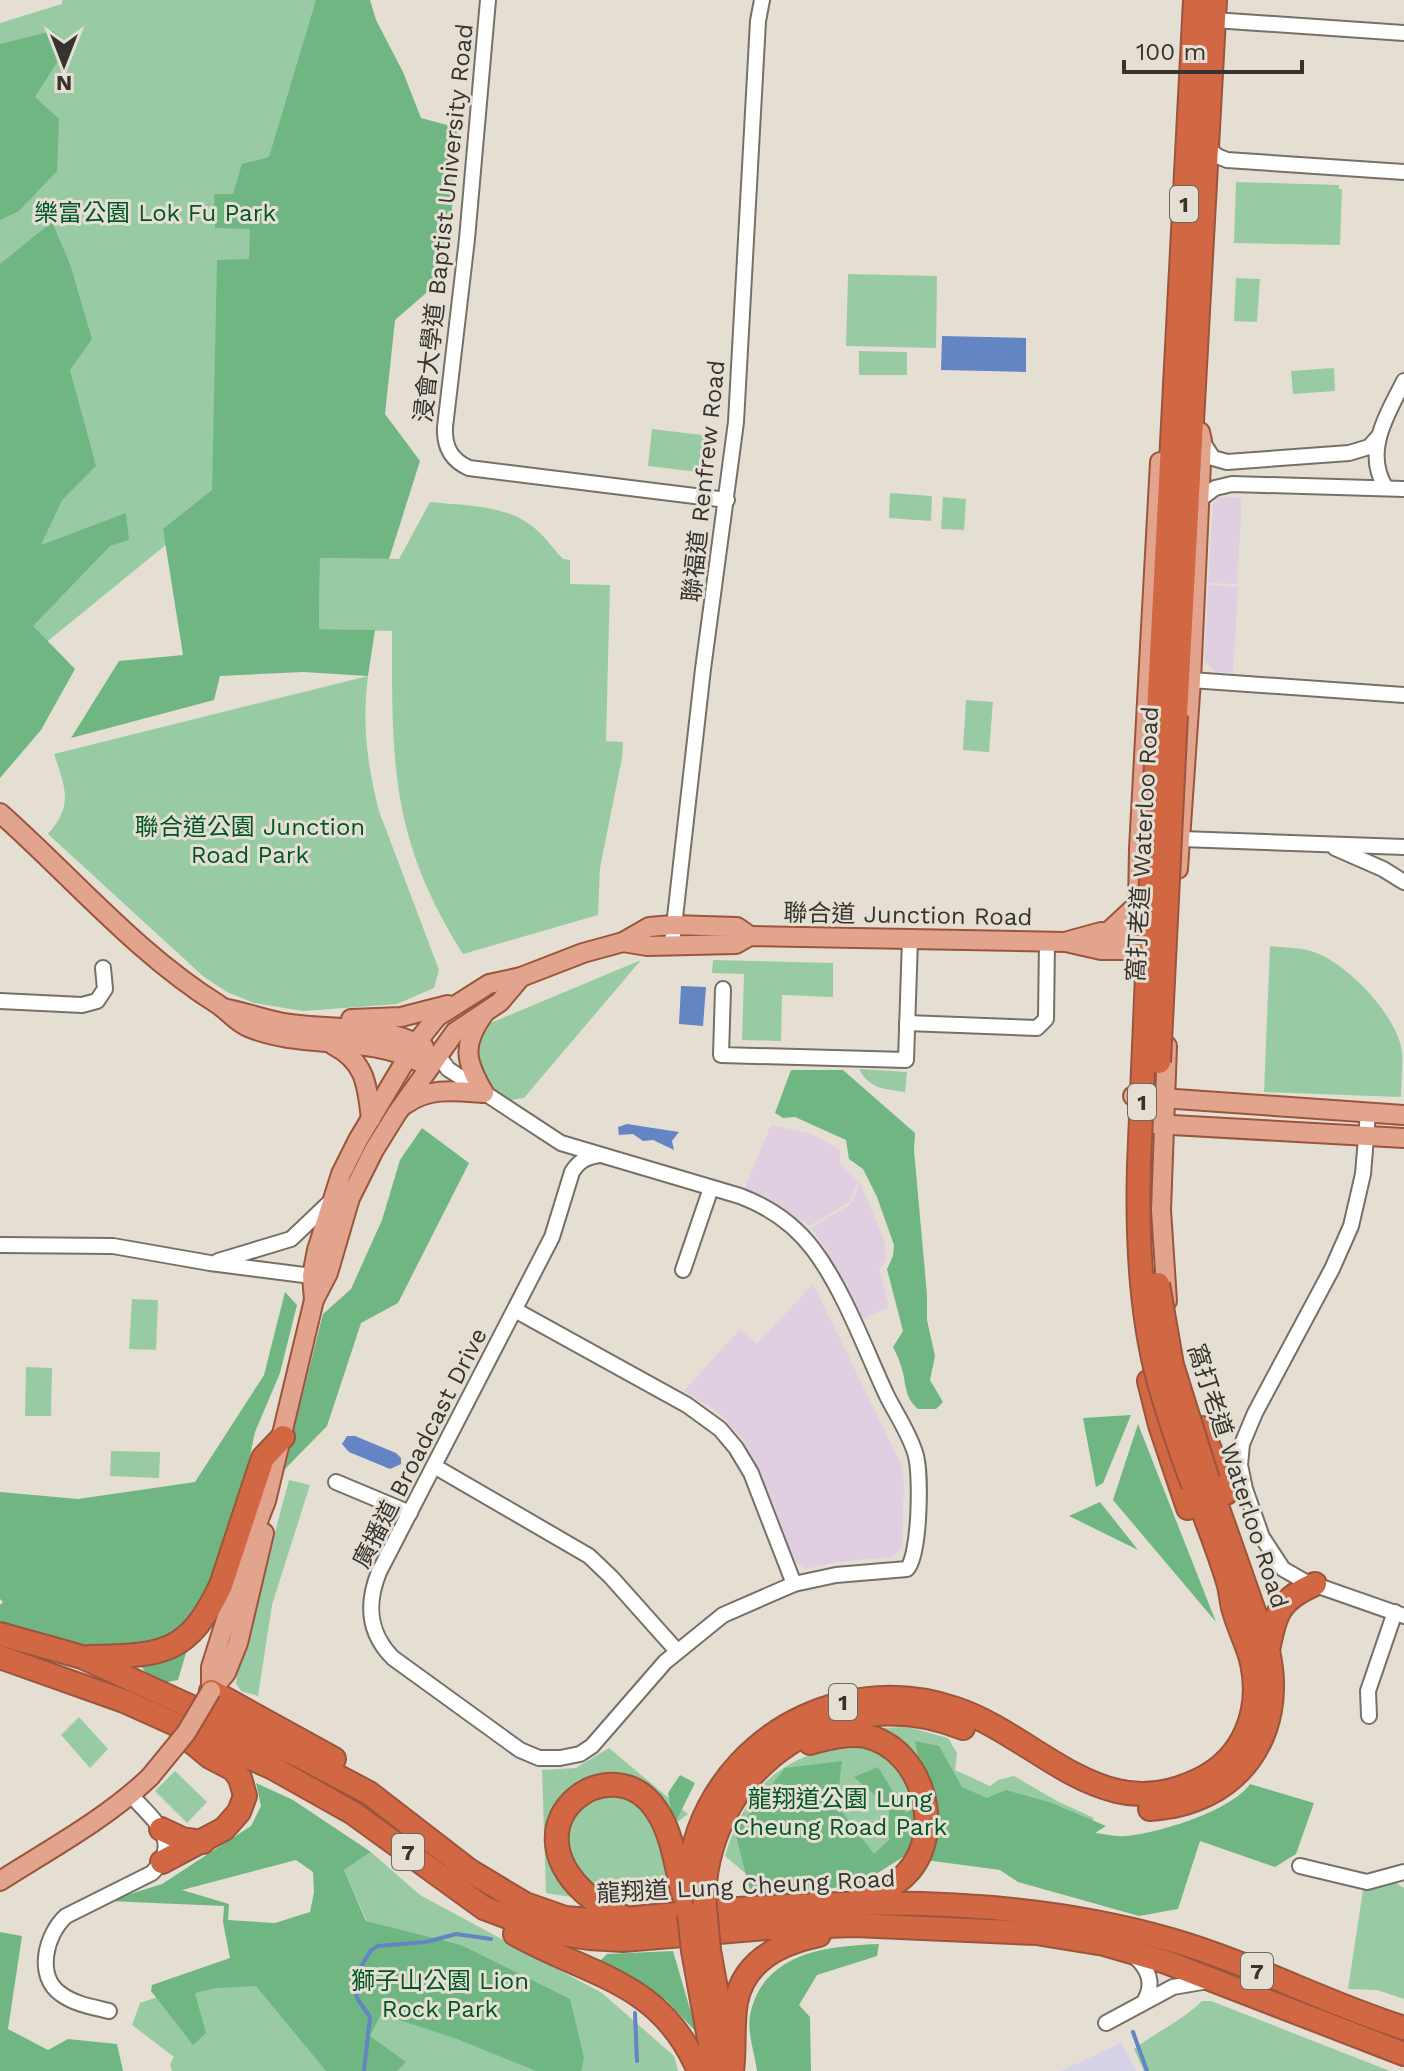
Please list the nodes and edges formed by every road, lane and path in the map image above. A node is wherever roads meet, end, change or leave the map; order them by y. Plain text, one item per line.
1 (488, 0) edge
2 (751, 0) edge
3 (762, 0) edge
4 (1195, 0) edge
5 (1215, 10) edge
6 (758, 21) junction
7 (1404, 33) edge
8 (1207, 147) junction
9 (1404, 172) edge
10 (1404, 381) edge
11 (1183, 405) junction
12 (1379, 436) junction
13 (1202, 441) junction
14 (1386, 488) junction
15 (1404, 489) edge
16 (727, 500) junction
17 (1199, 500) junction
18 (1191, 680) junction
19 (1404, 695) edge
20 (0, 813) edge
21 (1328, 845) junction
22 (1181, 846) junction
23 (1404, 847) edge
24 (1139, 849) junction
25 (1404, 882) edge
26 (1138, 904) junction
27 (1109, 931) junction
28 (672, 935) junction
29 (910, 939) junction
30 (1057, 942) junction
31 (1140, 943) junction
32 (1171, 943) junction
33 (103, 968) dead end
34 (521, 977) junction
35 (723, 989) dead end
36 (0, 1001) edge
37 (456, 1003) junction
38 (487, 1010) junction
39 (907, 1023) junction
40 (327, 1034) junction
41 (412, 1050) junction
42 (438, 1063) junction
43 (484, 1093) junction
44 (1133, 1096) junction
45 (1166, 1099) junction
46 (397, 1113) junction
47 (1368, 1113) junction
48 (1404, 1115) edge
49 (371, 1119) junction
50 (1131, 1123) junction
51 (1163, 1124) junction
52 (1366, 1135) junction
53 (1404, 1138) edge
54 (561, 1143) junction
55 (599, 1155) junction
56 (572, 1172) junction
57 (711, 1188) junction
58 (331, 1201) junction
59 (0, 1245) edge
60 (210, 1263) junction
61 (683, 1270) dead end
62 (320, 1275) junction
63 (515, 1310) junction
64 (1177, 1359) junction
65 (1147, 1371) junction
66 (283, 1437) junction
67 (434, 1466) junction
68 (336, 1482) dead end
69 (1200, 1483) junction
70 (410, 1513) junction
71 (794, 1584) junction
72 (1315, 1584) junction
73 (1234, 1610) junction
74 (1399, 1614) edge
75 (0, 1634) edge
76 (1265, 1640) junction
77 (677, 1651) junction
78 (0, 1657) edge
79 (82, 1657) junction
80 (211, 1691) junction
81 (1369, 1716) dead end
82 (157, 1717) junction
83 (771, 1756) junction
84 (133, 1793) junction
85 (369, 1793) junction
86 (161, 1829) junction
87 (203, 1842) junction
88 (162, 1862) junction
89 (1300, 1866) dead end
90 (1404, 1872) edge
91 (688, 1873) junction
92 (0, 1881) edge
93 (495, 1914) junction
94 (853, 1914) junction
95 (627, 1919) junction
96 (701, 1950) junction
97 (1127, 1950) junction
98 (1225, 1983) junction
99 (1145, 2000) junction
100 (109, 2011) dead end
101 (712, 2014) junction
102 (1106, 2023) dead end
103 (1404, 2028) edge
104 (1404, 2054) edge
105 (699, 2071) edge
106 (715, 2071) edge
107 (732, 2071) edge

1 - 16 street, 浸會大學道 Baptist University Road
2 - 6 street, 聯福道 Renfrew Road
3 - 6 street, 聯福道 Renfrew Road
4 - 11 highway, 窩打老道 Waterloo Road / 1
5 - 7 street
5 - 8 highway, 窩打老道 Waterloo Road / 1
6 - 16 street, 聯福道 Renfrew Road
8 - 9 street
8 - 11 highway, 窩打老道 Waterloo Road / 1
10 - 12 street
11 - 13 main road, 窩打老道 Waterloo Road
11 - 24 main road, 窩打老道 Waterloo Road
11 - 69 highway, 窩打老道 Waterloo Road / 1, bridge
12 - 13 street
12 - 14 street
13 - 17 main road, 窩打老道 Waterloo Road
14 - 15 street
14 - 17 street
16 - 28 street, 聯福道 Renfrew Road
17 - 18 main road, 窩打老道 Waterloo Road
18 - 19 street
18 - 22 main road, 窩打老道 Waterloo Road
20 - 40 main road
21 - 22 street
21 - 23 street
21 - 25 street
22 - 24 main road
22 - 32 main road, 窩打老道 Waterloo Road
24 - 26 main road, 窩打老道 Waterloo Road
26 - 27 main road
26 - 31 main road, 窩打老道 Waterloo Road
27 - 30 main road, 聯合道 Junction Road
27 - 31 main road, 聯合道 Junction Road
28 - 29 main road, 聯合道 Junction Road
28 - 34 main road, 聯合道 Junction Road
29 - 30 main road, 聯合道 Junction Road
29 - 39 street
30 - 31 main road, 聯合道 Junction Road
30 - 39 street
31 - 32 main road, 聯合道 Junction Road
31 - 44 main road, 窩打老道 Waterloo Road
32 - 45 main road, 窩打老道 Waterloo Road
33 - 36 street
34 - 37 main road, 聯合道 Junction Road
34 - 38 main road, 聯合道 Junction Road
35 - 39 street
37 - 40 main road
37 - 41 main road, 聯合道 Junction Road
38 - 42 main road, 聯合道 Junction Road
38 - 43 main road
40 - 41 main road
40 - 49 main road
41 - 42 main road
41 - 49 main road, 聯合道 Junction Road
42 - 43 street, 廣播道 Broadcast Drive
42 - 46 main road, 聯合道 Junction Road
43 - 46 main road
43 - 54 street, 廣播道 Broadcast Drive
44 - 45 main road
44 - 50 main road, 窩打老道 Waterloo Road
45 - 47 main road
45 - 51 main road, 窩打老道 Waterloo Road
46 - 62 main road, 聯合道 Junction Road
47 - 48 main road
47 - 52 street
49 - 58 main road, 聯合道 Junction Road
50 - 51 main road
50 - 65 main road, 窩打老道 Waterloo Road
51 - 52 main road
51 - 64 main road, 窩打老道 Waterloo Road
52 - 53 main road
52 - 72 street
54 - 55 street, 廣播道 Broadcast Drive
54 - 56 street
55 - 56 street
55 - 57 street, 廣播道 Broadcast Drive
56 - 63 street, 廣播道 Broadcast Drive
57 - 61 street
57 - 71 street, 廣播道 Broadcast Drive
58 - 60 street
58 - 62 main road, 聯合道 Junction Road
59 - 60 street
60 - 62 street
62 - 66 main road
63 - 67 street, 廣播道 Broadcast Drive
63 - 71 street
64 - 65 main road
64 - 76 highway
65 - 73 highway
66 - 79 highway
66 - 80 main road
67 - 70 street, 廣播道 Broadcast Drive
67 - 77 street
68 - 70 street
69 - 73 highway, 窩打老道 Waterloo Road / 1
69 - 76 highway, 窩打老道 Waterloo Road / 1
70 - 77 street, 廣播道 Broadcast Drive
71 - 77 street, 廣播道 Broadcast Drive
72 - 74 street
72 - 76 highway
73 - 91 highway, 窩打老道 Waterloo Road / 1
74 - 81 street
75 - 79 highway, 龍翔道 Lung Cheung Road / 7
76 - 83 highway, 窩打老道 Waterloo Road / 1
78 - 82 highway, 龍翔道 Lung Cheung Road / 7
79 - 85 highway, 龍翔道 Lung Cheung Road / 7
80 - 84 main road, bridge
80 - 85 highway
82 - 87 highway
82 - 93 highway, 龍翔道 Lung Cheung Road / 7
83 - 91 highway, 窩打老道 Waterloo Road / 1
83 - 94 highway
84 - 86 street
84 - 92 main road
85 - 95 highway, 龍翔道 Lung Cheung Road / 7
86 - 87 highway
86 - 88 street
87 - 88 highway
88 - 100 street
89 - 90 street
91 - 95 highway, 窩打老道 Waterloo Road
91 - 96 highway, 窩打老道 Waterloo Road / 1, bridge
91 - 96 highway, 窩打老道 Waterloo Road / 1, bridge
93 - 94 highway, 龍翔道 Lung Cheung Road / 7
93 - 105 highway
94 - 95 highway, 龍翔道 Lung Cheung Road / 7
94 - 97 highway, 龍翔道 Lung Cheung Road / 7
94 - 103 highway, 龍翔道 Lung Cheung Road / 7
94 - 107 highway
96 - 101 highway, 窩打老道 Waterloo Road / 1
97 - 98 highway, 龍翔道 Lung Cheung Road / 7
97 - 99 street
98 - 99 street
98 - 104 highway, 龍翔道 Lung Cheung Road / 7
99 - 102 street
101 - 106 highway, 1
101 - 107 highway, 1

